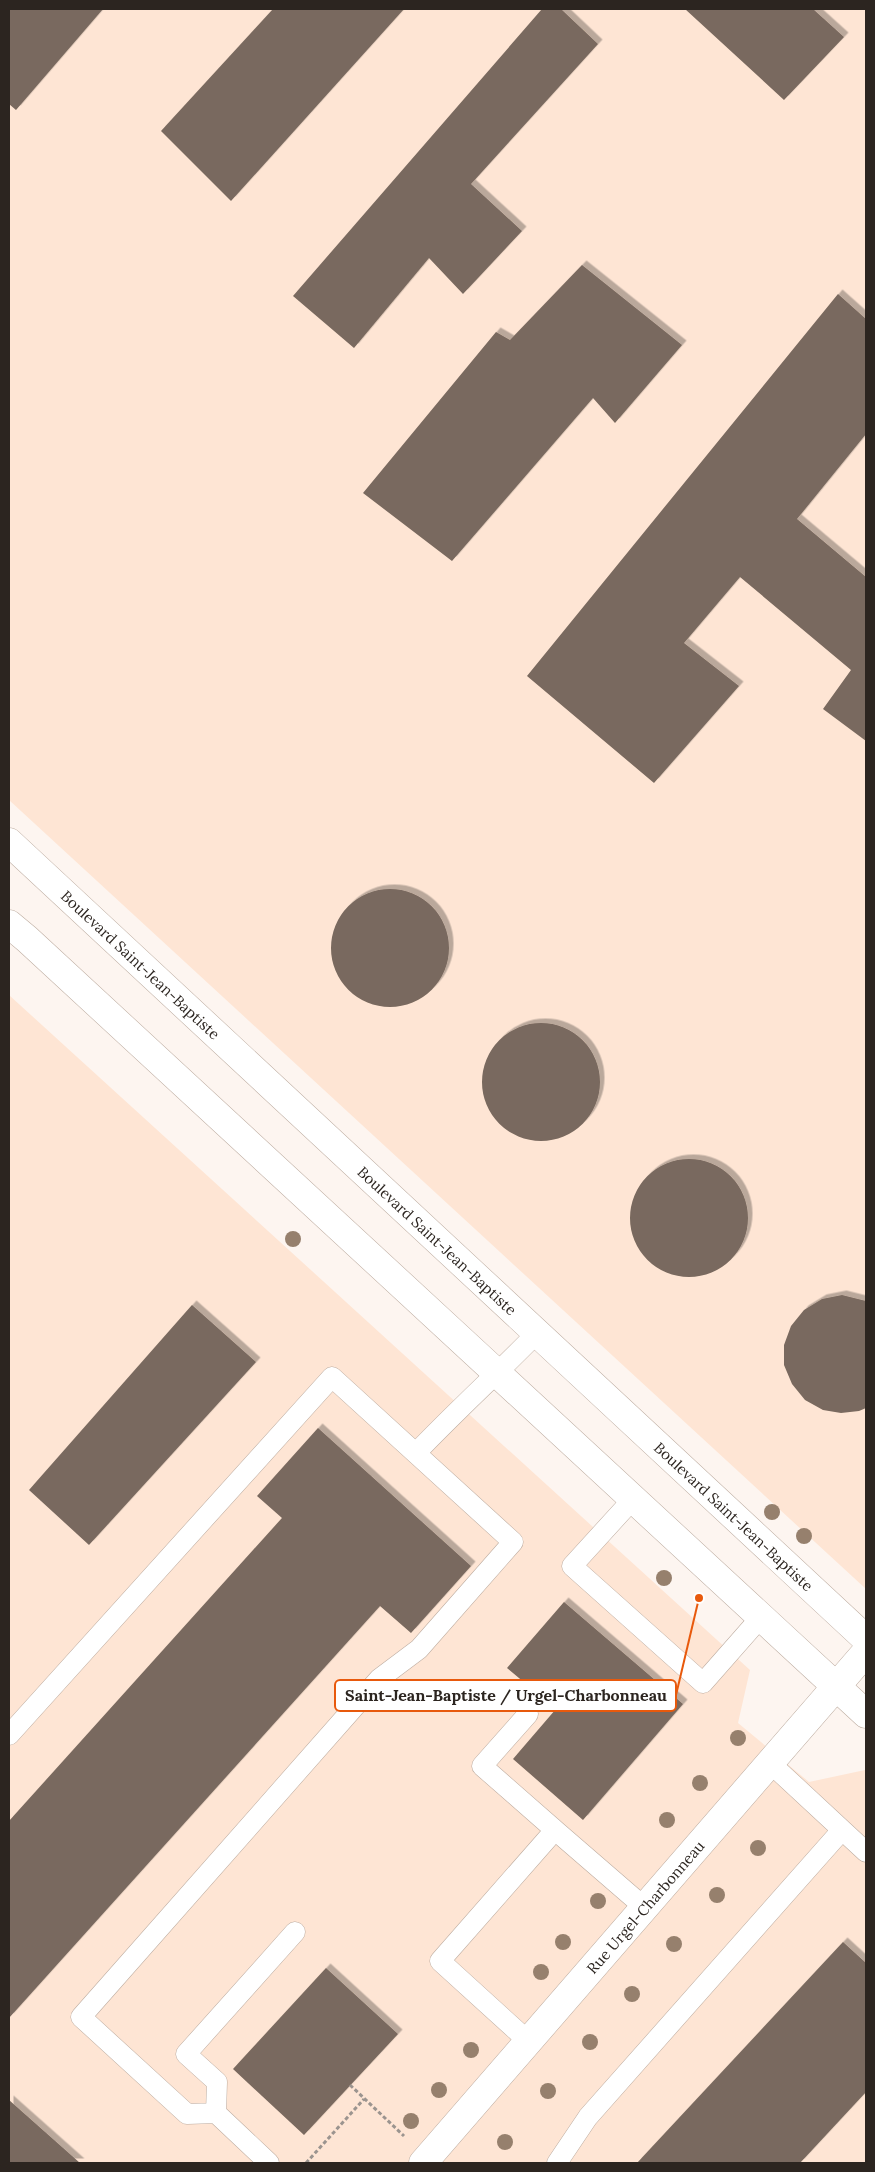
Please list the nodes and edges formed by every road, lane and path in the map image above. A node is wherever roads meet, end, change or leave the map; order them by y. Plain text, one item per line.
1 (9, 842) edge
2 (9, 924) edge
3 (536, 1334) junction
4 (498, 1373) junction
5 (416, 1453) junction
6 (633, 1499) junction
7 (761, 1617) junction
8 (866, 1639) edge
9 (866, 1652) edge
10 (836, 1686) junction
11 (528, 1714) dead end
12 (866, 1714) edge
13 (9, 1735) edge
14 (769, 1762) junction
15 (555, 1830) junction
16 (842, 1830) junction
17 (865, 1847) edge
18 (644, 1907) junction
19 (295, 1932) dead end
20 (528, 2041) junction
21 (350, 2085) dead end
22 (364, 2098) junction
23 (216, 2113) junction
24 (404, 2136) dead end
25 (269, 2163) edge
26 (306, 2163) edge
27 (424, 2163) edge
28 (558, 2163) edge

1 - 3 main road, Boulevard Saint-Jean-Baptiste
2 - 4 main road
3 - 4 lane
3 - 8 main road, Boulevard Saint-Jean-Baptiste
4 - 5 lane
4 - 6 main road
5 - 13 lane
5 - 23 lane
6 - 7 main road
6 - 7 lane
7 - 10 main road
9 - 10 main road, Rue Urgel-Charbonneau
10 - 12 main road
10 - 14 main road, Rue Urgel-Charbonneau
11 - 15 lane
14 - 16 lane
14 - 18 main road, Rue Urgel-Charbonneau
15 - 18 lane
15 - 20 lane
16 - 17 lane
16 - 28 lane
18 - 20 main road, Rue Urgel-Charbonneau
19 - 23 lane
20 - 27 main road, Rue Urgel-Charbonneau
21 - 22 path
22 - 24 path
22 - 26 path
23 - 25 lane

